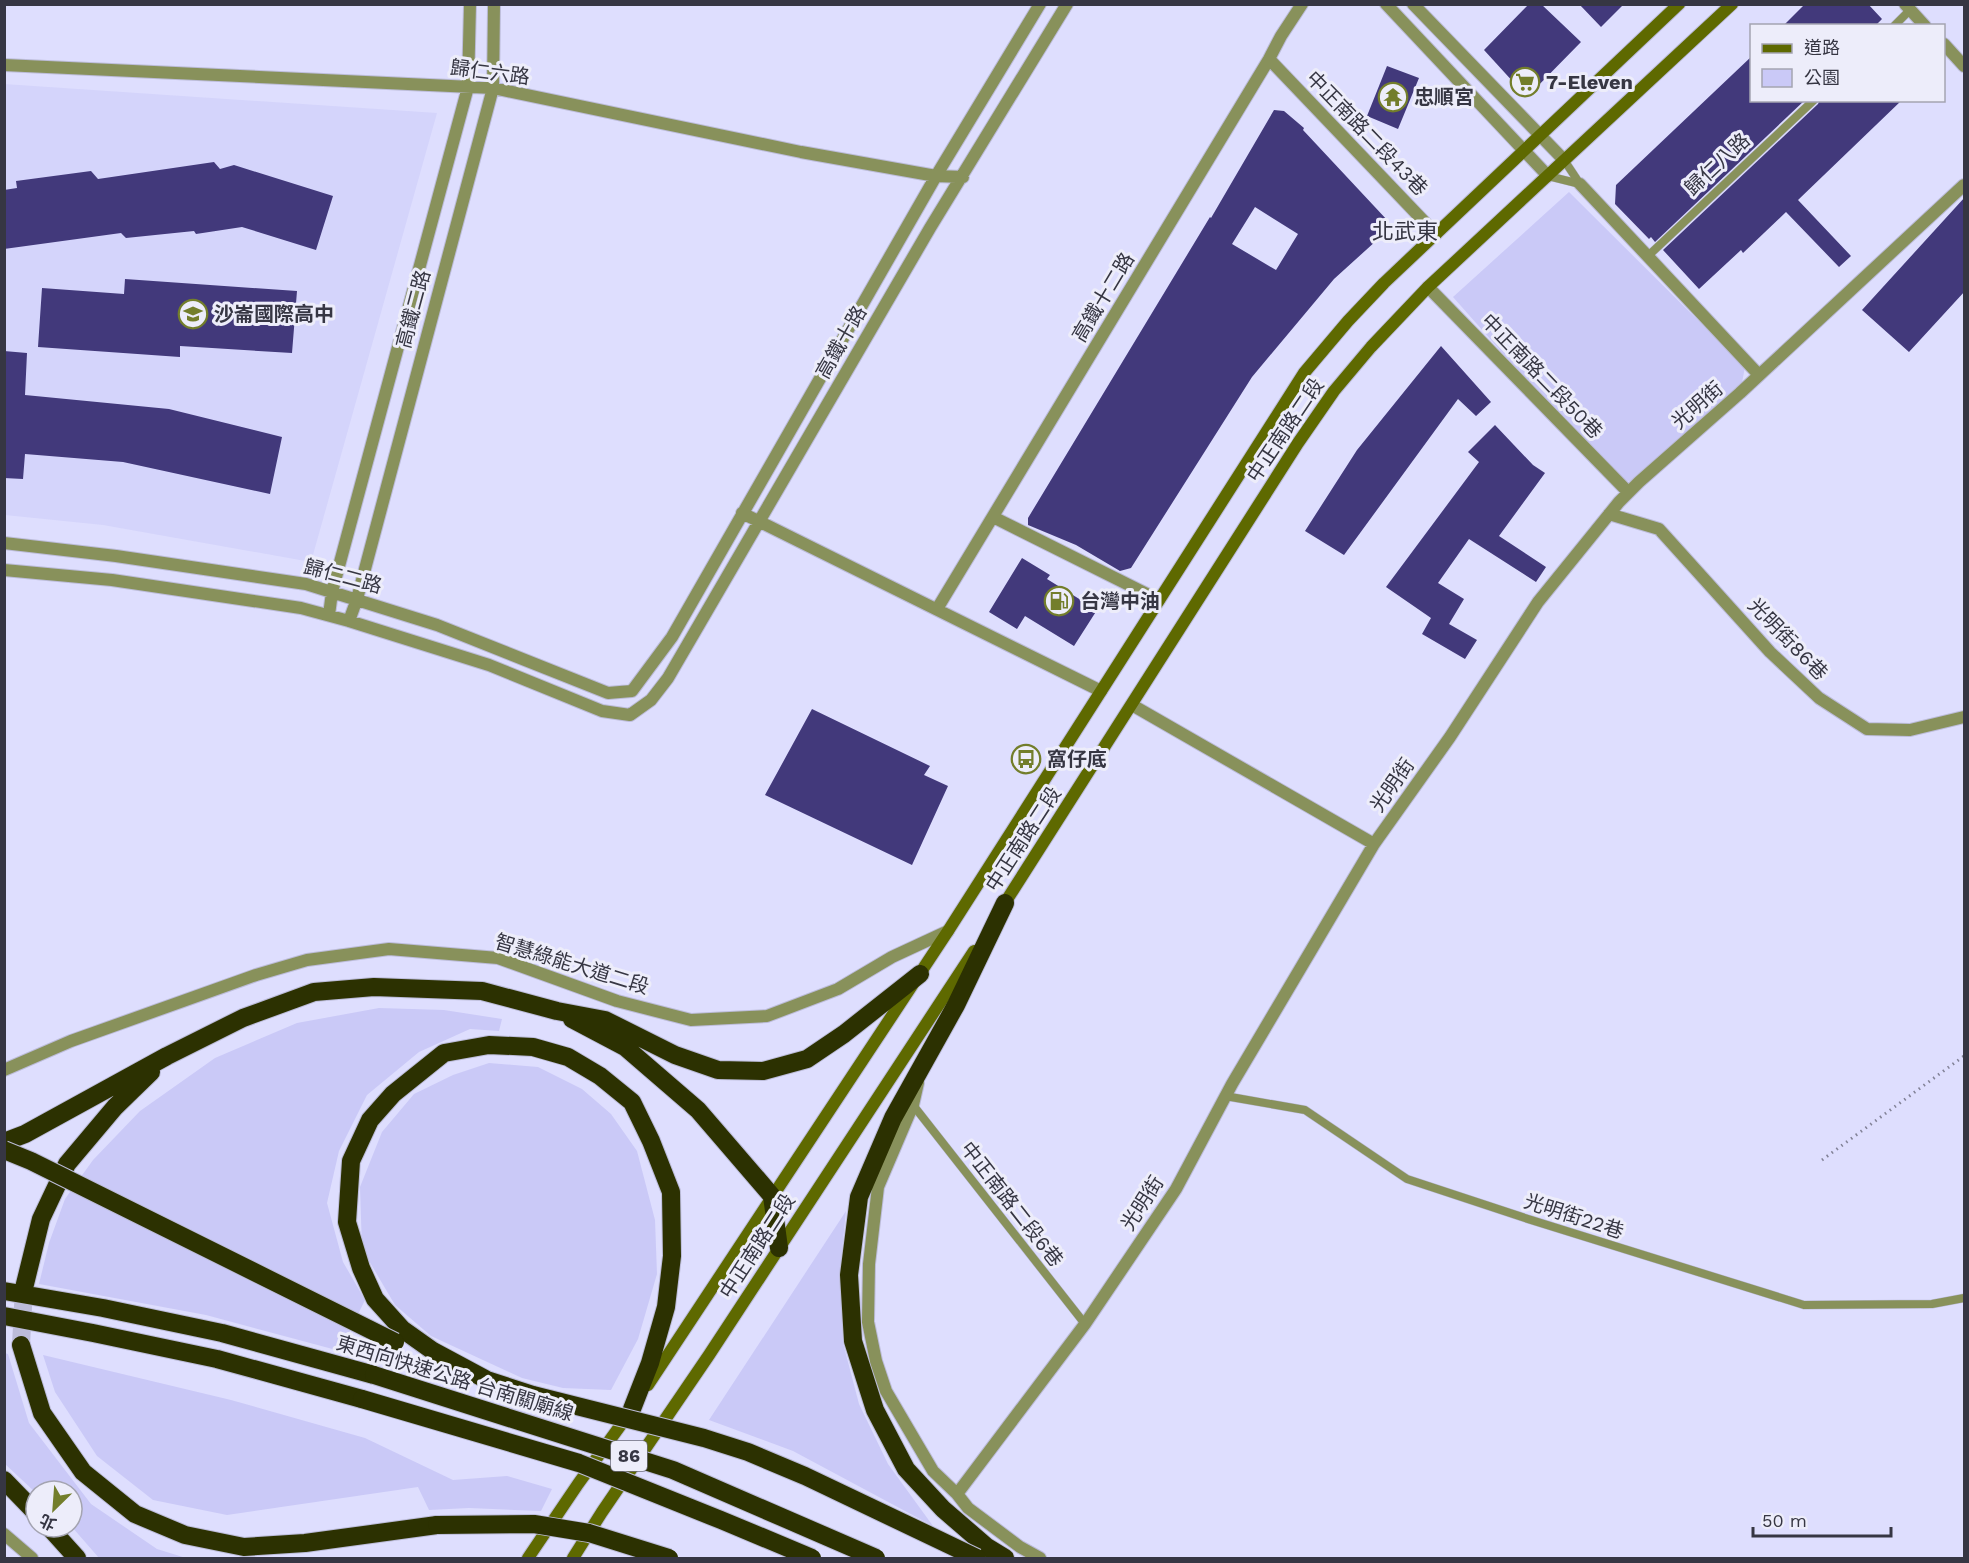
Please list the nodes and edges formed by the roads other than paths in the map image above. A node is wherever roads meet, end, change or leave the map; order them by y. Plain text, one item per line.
1 (471, 4) edge
2 (494, 4) edge
3 (1040, 4) edge
4 (1067, 4) edge
5 (1302, 4) edge
6 (1386, 4) edge
7 (1679, 4) edge
8 (1732, 4) edge
9 (1418, 6) edge
10 (1908, 7) edge
11 (1895, 24) edge
12 (1923, 24) edge
13 (1945, 45) edge
14 (1269, 59) junction
15 (4, 65) edge
16 (1965, 66) edge
17 (468, 87) junction
18 (493, 88) junction
19 (1812, 102) edge
20 (1540, 135) junction
21 (1524, 150) junction
22 (1564, 160) junction
23 (936, 176) junction
24 (1548, 176) junction
25 (963, 177) junction
26 (1580, 184) junction
27 (1965, 184) edge
28 (1436, 234) junction
29 (1648, 256) junction
30 (1428, 287) junction
31 (1759, 375) junction
32 (1628, 492) junction
33 (742, 513) junction
34 (1609, 514) junction
35 (993, 517) junction
36 (758, 522) junction
37 (4, 543) edge
38 (4, 570) edge
39 (332, 592) junction
40 (357, 599) junction
41 (1159, 600) junction
42 (937, 609) junction
43 (329, 615) junction
44 (349, 621) junction
45 (648, 670) joint
46 (1101, 691) junction
47 (1132, 705) junction
48 (1965, 717) edge
49 (1374, 844) junction
50 (1005, 903) junction
51 (948, 931) junction
52 (920, 974) junction
53 (557, 1011) junction
54 (167, 1056) junction
55 (922, 1069) junction
56 (4, 1070) edge
57 (1225, 1096) junction
58 (913, 1105) junction
59 (4, 1142) edge
60 (4, 1150) edge
61 (772, 1196) junction
62 (779, 1248) junction
63 (24, 1288) tunnel mouth
64 (4, 1291) edge
65 (1965, 1298) edge
66 (4, 1316) edge
67 (1085, 1324) junction
68 (21, 1345) tunnel mouth
69 (488, 1380) junction
70 (632, 1409) junction
71 (4, 1480) edge
72 (957, 1494) junction
73 (24, 1501) edge
74 (4, 1534) edge
75 (60, 1539) edge
76 (32, 1558) edge
77 (77, 1558) edge
78 (528, 1558) edge
79 (573, 1558) edge
80 (669, 1558) edge
81 (812, 1558) edge
82 (876, 1558) edge
83 (977, 1558) edge
84 (1005, 1558) edge
85 (1040, 1558) edge

1 - 17 street, 高鐵二路
2 - 18 street, 高鐵二路
3 - 23 street, 高鐵十路
4 - 25 street, 高鐵十路
5 - 14 street, 高鐵十二路
6 - 21 street
7 - 20 street, 中正南路二段
8 - 22 street, 中正南路二段
9 - 20 street
10 - 11 lane
10 - 12 street
13 - 16 street
14 - 28 street, 中正南路二段43巷
14 - 35 street, 高鐵十二路
15 - 17 street, 歸仁六路
17 - 18 street, 歸仁六路
17 - 39 street, 高鐵二路
18 - 23 street, 歸仁六路
18 - 40 street, 高鐵二路
19 - 29 lane, 歸仁八路
20 - 21 street, 中正南路二段
20 - 22 street
21 - 24 street
21 - 28 street, 中正南路二段
22 - 24 street, 中正南路二段
22 - 26 lane
23 - 25 street, 歸仁六路
23 - 33 street, 高鐵十路
24 - 26 lane
24 - 30 street, 中正南路二段
25 - 36 street, 高鐵十路
26 - 29 street
27 - 31 street, 光明街
28 - 41 street, 中正南路二段
29 - 31 street
30 - 32 street, 中正南路二段50巷
30 - 47 street, 中正南路二段
31 - 32 street, 光明街
32 - 34 street, 光明街
33 - 36 street
33 - 45 street, 高鐵十路
34 - 48 street, 光明街86巷
34 - 49 street, 光明街
35 - 41 street
35 - 42 street, 高鐵十二路
36 - 42 street
36 - 44 street, 高鐵十路
37 - 39 street, 歸仁二路
38 - 43 street
39 - 40 street, 歸仁二路
39 - 43 street, 高鐵二路
40 - 44 street, 高鐵二路
40 - 45 street, 歸仁二路
41 - 46 street, 中正南路二段
42 - 46 street
43 - 44 street
46 - 51 street, 中正南路二段
47 - 49 street
47 - 50 street, 中正南路二段
49 - 57 street, 光明街
50 - 55 highway
50 - 62 street, 中正南路二段
51 - 52 street, 中正南路二段
51 - 56 street, 智慧綠能大道二段
52 - 53 highway
52 - 61 street, 中正南路二段
53 - 54 highway
53 - 61 highway
54 - 59 highway
54 - 63 highway
55 - 58 street
55 - 84 highway
57 - 65 lane, 光明街22巷
57 - 67 street, 光明街
58 - 67 lane, 中正南路二段6巷
58 - 72 street
60 - 69 highway, bridge
61 - 62 highway
61 - 70 street, 中正南路二段
62 - 79 street, 中正南路二段
64 - 82 highway, 東西向快速公路 台南關廟線 / 86, bridge
66 - 81 highway, 86, bridge
67 - 72 street, 光明街
68 - 80 highway, bridge
69 - 70 highway
69 - 83 highway, bridge
70 - 78 street, 中正南路二段
71 - 73 highway
72 - 85 street
74 - 76 street
75 - 77 highway

